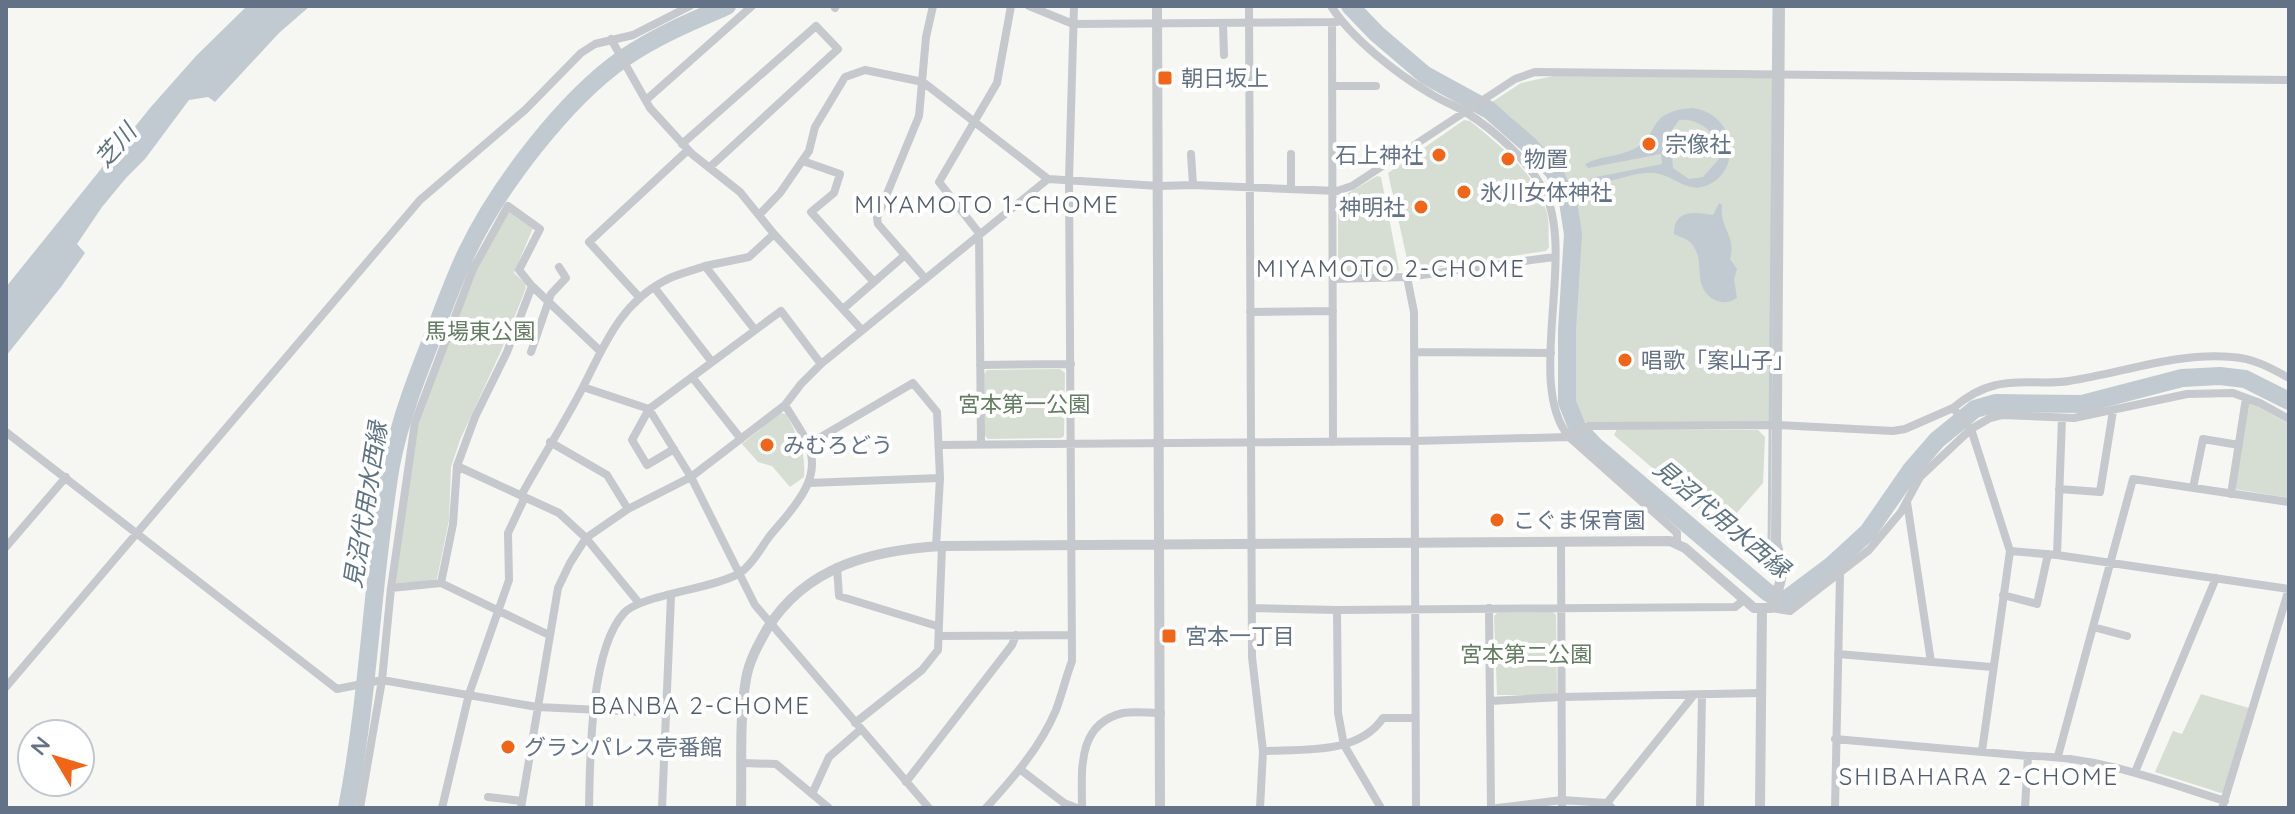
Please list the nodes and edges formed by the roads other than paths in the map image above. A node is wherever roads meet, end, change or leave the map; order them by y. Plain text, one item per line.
1 (690, 6) edge
2 (752, 6) edge
3 (933, 6) edge
4 (1011, 6) edge
5 (1029, 6) edge
6 (1074, 6) edge
7 (1157, 6) edge
8 (1249, 6) edge
9 (1331, 6) edge
10 (1780, 6) edge
11 (1332, 22) junction
12 (1343, 22) junction
13 (1157, 23) junction
14 (1249, 23) junction
15 (1073, 24) junction
16 (1223, 24) junction
17 (611, 39) junction
18 (1224, 55) dead end
19 (1780, 74) junction
20 (2289, 80) edge
21 (923, 82) junction
22 (1333, 86) junction
23 (1376, 86) dead end
24 (646, 100) junction
25 (1467, 110) junction
26 (974, 122) junction
27 (685, 147) junction
28 (1191, 154) dead end
29 (1291, 154) dead end
30 (803, 161) junction
31 (710, 167) junction
32 (1048, 179) junction
33 (1069, 180) junction
34 (1193, 185) junction
35 (1159, 186) junction
36 (1250, 187) junction
37 (1291, 189) junction
38 (1333, 191) junction
39 (759, 215) junction
40 (979, 233) junction
41 (774, 234) junction
42 (905, 255) junction
43 (1554, 257) junction
44 (705, 266) junction
45 (559, 267) dead end
46 (924, 277) junction
47 (1407, 277) junction
48 (1333, 279) junction
49 (874, 282) junction
50 (532, 286) junction
51 (654, 287) junction
52 (640, 298) junction
53 (550, 303) junction
54 (843, 309) junction
55 (1333, 311) junction
56 (1250, 312) junction
57 (861, 329) junction
58 (755, 330) junction
59 (599, 350) junction
60 (531, 352) dead end
61 (1414, 352) junction
62 (1551, 353) junction
63 (712, 362) junction
64 (821, 364) junction
65 (1071, 364) junction
66 (980, 365) junction
67 (692, 377) junction
68 (2289, 378) edge
69 (583, 387) junction
70 (2246, 398) junction
71 (785, 405) junction
72 (649, 409) junction
73 (1956, 410) junction
74 (2113, 411) junction
75 (2062, 418) junction
76 (2289, 419) edge
77 (1777, 425) junction
78 (1971, 429) junction
79 (6, 432) edge
80 (1569, 437) junction
81 (741, 439) junction
82 (1158, 441) junction
83 (1414, 441) junction
84 (550, 442) junction
85 (1070, 442) junction
86 (1250, 442) junction
87 (1333, 442) junction
88 (981, 443) junction
89 (809, 444) junction
90 (940, 445) junction
91 (2239, 445) junction
92 (674, 449) junction
93 (457, 466) junction
94 (66, 477) junction
95 (691, 477) junction
96 (940, 478) junction
97 (808, 483) junction
98 (2193, 488) junction
99 (2059, 489) junction
100 (2231, 494) junction
101 (523, 496) junction
102 (1907, 502) junction
103 (2289, 502) edge
104 (628, 509) junction
105 (136, 533) junction
106 (586, 538) junction
107 (1561, 542) junction
108 (1416, 543) junction
109 (1677, 543) junction
110 (1070, 544) junction
111 (1160, 544) junction
112 (1251, 544) junction
113 (6, 547) edge
114 (939, 547) junction
115 (2010, 551) junction
116 (2052, 554) junction
117 (2111, 563) junction
118 (837, 567) junction
119 (740, 574) junction
120 (1840, 575) junction
121 (2216, 578) junction
122 (441, 583) junction
123 (391, 588) junction
124 (2289, 589) edge
125 (2003, 595) junction
126 (671, 596) junction
127 (1744, 600) junction
128 (639, 603) junction
129 (1562, 607) junction
130 (1252, 608) junction
131 (1489, 608) junction
132 (1766, 608) junction
133 (1416, 609) junction
134 (1337, 610) junction
135 (498, 611) junction
136 (771, 624) junction
137 (937, 626) junction
138 (2093, 627) junction
139 (549, 635) junction
140 (1016, 635) junction
141 (1072, 635) junction
142 (939, 636) junction
143 (2127, 636) dead end
144 (1838, 654) junction
145 (1931, 662) junction
146 (1992, 667) junction
147 (382, 680) junction
148 (6, 687) edge
149 (1761, 693) junction
150 (469, 694) junction
151 (1697, 695) junction
152 (1562, 697) junction
153 (1490, 701) junction
154 (537, 707) junction
155 (595, 710) junction
156 (665, 713) junction
157 (1161, 713) junction
158 (1415, 718) junction
159 (857, 727) junction
160 (1835, 739) junction
161 (1344, 745) junction
162 (1263, 751) junction
163 (1982, 751) junction
164 (2028, 756) junction
165 (2058, 756) junction
166 (742, 763) junction
167 (1021, 770) junction
168 (2135, 772) junction
169 (906, 782) junction
170 (814, 796) junction
171 (488, 797) dead end
172 (1562, 804) edge
173 (521, 805) edge
174 (2224, 805) edge
175 (1518, 806) edge
176 (1609, 806) edge
177 (360, 808) edge
178 (442, 808) edge
179 (589, 808) edge
180 (662, 808) edge
181 (741, 808) edge
182 (816, 808) edge
183 (829, 808) edge
184 (929, 808) edge
185 (986, 808) edge
186 (1079, 808) edge
187 (1160, 808) edge
188 (1260, 808) edge
189 (1381, 808) edge
190 (1416, 808) edge
191 (1494, 808) edge
192 (1700, 808) edge
193 (1760, 808) edge
194 (1772, 808) edge
195 (1835, 808) edge
196 (2025, 808) edge

1 - 17 street
2 - 24 street
3 - 21 street
4 - 26 street
5 - 15 street
6 - 15 street
7 - 13 street
8 - 14 street
9 - 12 street
10 - 19 street
11 - 12 street
11 - 14 street
11 - 22 street
12 - 25 street
13 - 15 street
13 - 16 street
13 - 35 street
14 - 16 street
14 - 36 street
15 - 33 street
16 - 18 street
17 - 24 street
17 - 105 street
19 - 20 street
19 - 25 street
19 - 77 street
21 - 26 street
21 - 30 street
21 - 42 street
22 - 23 street
22 - 38 street
24 - 27 street
25 - 38 street
25 - 43 street
26 - 32 street
26 - 40 street
27 - 31 street
27 - 31 street
27 - 52 street
28 - 34 street
29 - 37 street
30 - 39 street
30 - 49 street
31 - 39 street
32 - 33 street
32 - 40 street
33 - 35 street
33 - 65 street
34 - 35 street
34 - 36 street
35 - 82 street
36 - 37 street
36 - 56 street
37 - 38 street
38 - 48 street
39 - 41 street
40 - 46 street
40 - 66 street
41 - 44 street
41 - 54 street
42 - 46 street
42 - 49 street
43 - 47 street
43 - 62 street
44 - 51 street
44 - 58 street
45 - 53 street
46 - 57 street
47 - 48 street
47 - 61 street
48 - 55 street
49 - 54 street
50 - 53 street
50 - 93 street
50 - 123 street
51 - 52 street
51 - 63 street
52 - 59 street
53 - 59 street
53 - 60 street
54 - 57 street
55 - 56 street
55 - 87 street
56 - 86 street
57 - 64 street
58 - 63 street
58 - 64 street
59 - 69 street
61 - 62 street
61 - 83 street
62 - 80 street
63 - 67 street
64 - 71 street
65 - 66 street
65 - 85 street
66 - 88 street
67 - 72 street
67 - 81 street
68 - 73 street
69 - 72 street
69 - 84 street
70 - 74 street
70 - 76 street
70 - 91 street
71 - 81 street
71 - 89 street
72 - 92 street
72 - 92 street
73 - 77 street
73 - 78 street
74 - 75 street
74 - 99 street
75 - 78 street
75 - 99 street
77 - 80 street
77 - 132 street
78 - 102 street
78 - 115 street
79 - 94 street
80 - 83 street
80 - 109 street
81 - 95 street
82 - 85 street
82 - 86 street
82 - 111 street
83 - 87 street
83 - 108 street
84 - 101 street
84 - 104 street
85 - 88 street
85 - 110 street
86 - 87 street
86 - 112 street
88 - 90 street
89 - 90 street
89 - 97 street
90 - 96 street
91 - 98 street
91 - 100 street
92 - 95 street
93 - 101 street
93 - 122 street
94 - 105 street
94 - 113 street
95 - 104 street
95 - 119 street
96 - 97 street
96 - 114 street
97 - 119 street
98 - 100 street
98 - 117 street
99 - 116 street
100 - 103 street
101 - 106 street
101 - 135 street
102 - 120 street
102 - 145 street
104 - 106 street
105 - 147 street
105 - 148 street
106 - 128 street
106 - 139 street
107 - 108 street
107 - 109 street
107 - 129 street
108 - 112 street
108 - 133 street
109 - 127 street
110 - 111 street
110 - 114 street
110 - 141 street
111 - 112 street
111 - 157 street
112 - 130 street
114 - 118 street
114 - 137 street
115 - 116 street
115 - 125 street
116 - 117 street
116 - 125 street
117 - 121 street
117 - 138 street
118 - 136 street
118 - 137 street
119 - 126 street
119 - 136 street
120 - 132 street
120 - 144 street
121 - 124 street
121 - 168 street
122 - 123 street
122 - 135 street
123 - 147 street
124 - 174 street
125 - 146 street
126 - 128 street
126 - 156 street
127 - 129 street
127 - 132 street
128 - 155 street
129 - 131 street
129 - 152 street
130 - 134 street
130 - 162 street
131 - 133 street
131 - 153 street
132 - 149 street
133 - 134 street
133 - 158 street
134 - 161 street
135 - 139 street
135 - 150 street
136 - 159 street
136 - 166 street
137 - 142 street
138 - 143 street
138 - 165 street
139 - 154 street
140 - 141 street
140 - 142 street
140 - 169 street
141 - 167 street
142 - 159 street
144 - 145 street
144 - 160 street
145 - 146 street
146 - 163 street
147 - 150 street
147 - 177 street
149 - 151 street
149 - 193 street
150 - 154 street
150 - 178 street
151 - 152 street
151 - 176 street
151 - 192 street
152 - 153 street
152 - 172 street
153 - 191 street
154 - 155 street
154 - 173 street
155 - 156 street
155 - 179 street
156 - 180 street
157 - 186 street
157 - 187 street
158 - 161 street
158 - 190 street
159 - 169 street
159 - 170 street
160 - 163 street
160 - 195 street
161 - 162 street
161 - 189 street
162 - 188 street
163 - 164 street
164 - 165 street
164 - 196 street
165 - 168 street
166 - 170 street
166 - 181 street
167 - 185 street
167 - 186 street
168 - 174 street
169 - 184 street
170 - 182 street
170 - 183 street
171 - 173 street
172 - 175 street
172 - 176 street
175 - 191 street
193 - 194 street

